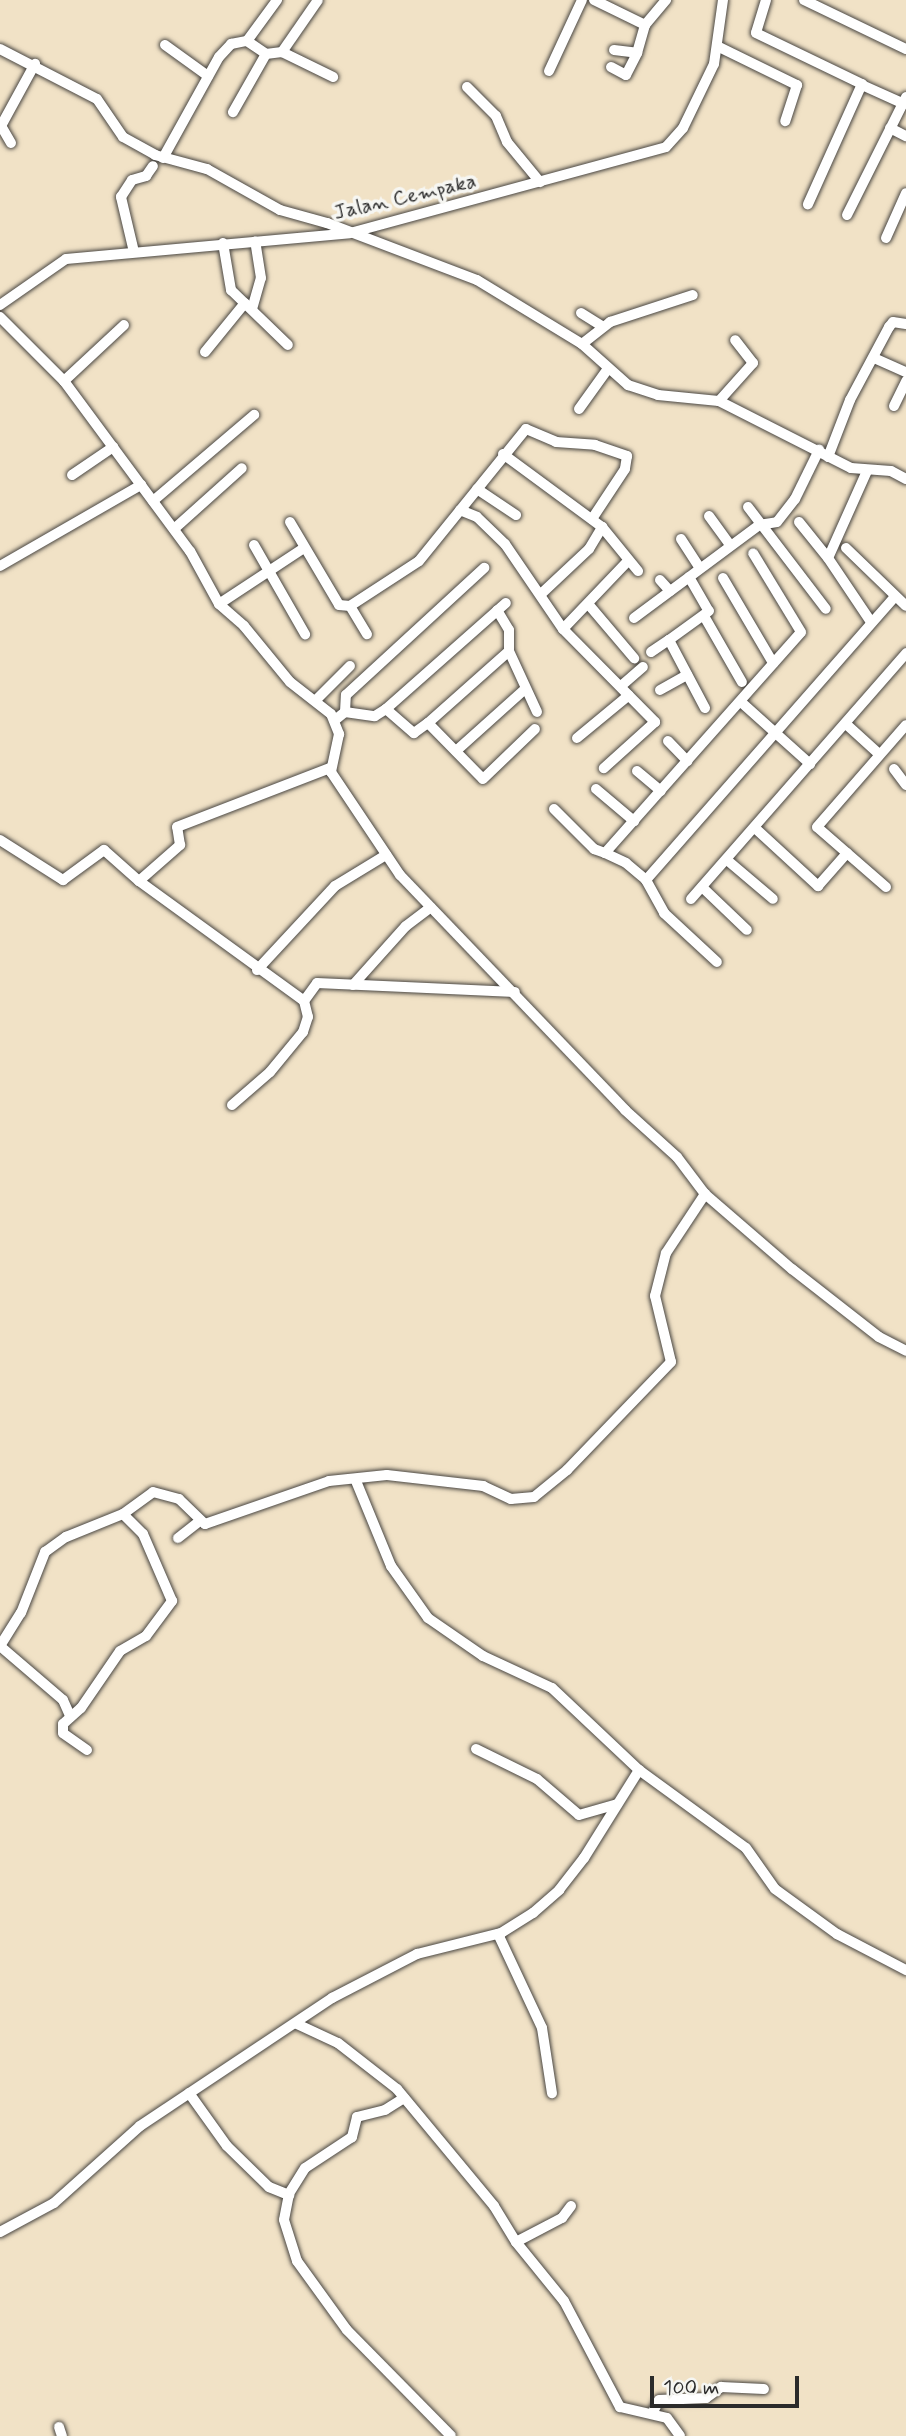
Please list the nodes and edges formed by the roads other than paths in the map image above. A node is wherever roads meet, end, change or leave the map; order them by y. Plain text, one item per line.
1 (277, 0) edge
2 (318, 0) edge
3 (582, 0) edge
4 (594, 0) edge
5 (666, 0) edge
6 (723, 0) edge
7 (766, 0) edge
8 (804, 0) edge
9 (645, 25) junction
10 (247, 41) junction
11 (165, 45) dead end
12 (719, 47) junction
13 (906, 49) edge
14 (0, 50) edge
15 (614, 50) dead end
16 (282, 52) junction
17 (637, 53) junction
18 (266, 54) junction
19 (35, 64) junction
20 (611, 67) dead end
21 (549, 71) dead end
22 (208, 76) junction
23 (333, 77) dead end
24 (862, 85) junction
25 (467, 87) dead end
26 (905, 101) edge
27 (233, 111) dead end
28 (785, 121) dead end
29 (890, 128) junction
30 (906, 136) edge
31 (11, 144) dead end
32 (163, 158) junction
33 (153, 166) dead end
34 (540, 181) junction
35 (906, 193) edge
36 (808, 204) dead end
37 (847, 215) dead end
38 (350, 233) junction
39 (886, 237) dead end
40 (255, 241) junction
41 (223, 243) junction
42 (134, 251) junction
43 (693, 295) dead end
44 (0, 305) edge
45 (248, 306) junction
46 (581, 313) dead end
47 (0, 317) edge
48 (906, 324) edge
49 (124, 325) dead end
50 (602, 326) junction
51 (735, 340) dead end
52 (582, 344) junction
53 (288, 345) dead end
54 (205, 352) dead end
55 (874, 358) junction
56 (607, 370) junction
57 (906, 372) edge
58 (906, 380) edge
59 (64, 381) junction
60 (719, 401) junction
61 (894, 406) dead end
62 (579, 409) dead end
63 (254, 415) dead end
64 (113, 447) junction
65 (823, 453) junction
66 (503, 454) junction
67 (243, 468) dead end
68 (867, 471) junction
69 (72, 475) dead end
70 (906, 479) edge
71 (141, 485) junction
72 (477, 489) junction
73 (153, 501) junction
74 (748, 507) dead end
75 (460, 510) junction
76 (516, 515) dead end
77 (709, 516) dead end
78 (592, 519) junction
79 (290, 522) dead end
80 (799, 522) dead end
81 (759, 525) junction
82 (603, 527) junction
83 (174, 529) junction
84 (681, 539) dead end
85 (254, 545) dead end
86 (730, 545) junction
87 (304, 548) junction
88 (846, 548) dead end
89 (754, 553) dead end
90 (828, 558) junction
91 (629, 560) junction
92 (0, 566) edge
93 (699, 567) junction
94 (484, 568) dead end
95 (269, 571) junction
96 (638, 571) dead end
97 (689, 577) junction
98 (723, 578) dead end
99 (660, 580) dead end
100 (670, 591) junction
101 (541, 594) junction
102 (895, 597) junction
103 (219, 604) junction
104 (589, 605) junction
105 (350, 606) junction
106 (906, 606) edge
107 (826, 609) dead end
108 (704, 616) junction
109 (634, 618) dead end
110 (871, 622) junction
111 (563, 629) junction
112 (305, 634) dead end
113 (367, 634) dead end
114 (669, 640) junction
115 (509, 651) junction
116 (651, 652) dead end
117 (634, 657) dead end
118 (904, 660) edge
119 (773, 663) junction
120 (350, 666) dead end
121 (643, 667) dead end
122 (687, 675) junction
123 (742, 682) dead end
124 (621, 686) junction
125 (525, 689) junction
126 (660, 690) dead end
127 (629, 695) junction
128 (316, 700) junction
129 (741, 702) junction
130 (705, 708) dead end
131 (386, 709) junction
132 (345, 712) junction
133 (537, 712) dead end
134 (335, 720) junction
135 (428, 723) junction
136 (846, 724) junction
137 (906, 725) edge
138 (535, 729) dead end
139 (775, 732) junction
140 (577, 738) dead end
141 (668, 741) dead end
142 (456, 751) junction
143 (879, 754) junction
144 (687, 761) junction
145 (810, 764) junction
146 (330, 768) junction
147 (604, 768) dead end
148 (894, 769) dead end
149 (637, 771) dead end
150 (906, 785) edge
151 (596, 789) dead end
152 (661, 791) junction
153 (554, 809) dead end
154 (634, 821) junction
155 (755, 828) junction
156 (0, 840) edge
157 (605, 853) junction
158 (847, 853) junction
159 (386, 855) junction
160 (727, 860) junction
161 (646, 880) junction
162 (139, 881) junction
163 (702, 887) junction
164 (886, 887) dead end
165 (774, 899) dead end
166 (691, 900) dead end
167 (431, 907) junction
168 (747, 930) dead end
169 (717, 962) dead end
170 (257, 970) junction
171 (353, 985) junction
172 (515, 992) junction
173 (304, 1001) junction
174 (232, 1105) dead end
175 (705, 1194) junction
176 (906, 1352) edge
177 (356, 1481) junction
178 (123, 1514) junction
179 (200, 1521) junction
180 (178, 1538) dead end
181 (0, 1646) edge
182 (70, 1716) junction
183 (476, 1749) dead end
184 (87, 1750) dead end
185 (639, 1770) junction
186 (617, 1804) junction
187 (498, 1934) junction
188 (906, 1970) edge
189 (296, 2024) junction
190 (189, 2093) junction
191 (552, 2093) dead end
192 (404, 2098) junction
193 (289, 2195) junction
194 (571, 2206) dead end
195 (0, 2232) edge
196 (516, 2242) junction
197 (764, 2389) dead end
198 (653, 2413) junction
199 (451, 2436) edge
200 (680, 2436) edge

1 - 10 street
2 - 16 street
3 - 21 street
4 - 9 street
5 - 9 street
6 - 12 street, Jalan Cempaka
7 - 24 street
8 - 13 street
9 - 17 street
10 - 18 street
10 - 22 street
11 - 22 street
12 - 28 street
12 - 34 street, Jalan Cempaka
14 - 19 street
15 - 17 street
16 - 18 street
16 - 23 street
17 - 20 street
18 - 27 street
19 - 31 street
19 - 32 street
22 - 32 street
24 - 26 street
24 - 36 street
25 - 34 street
26 - 29 street
29 - 30 street
29 - 37 street
32 - 38 street
33 - 42 street
34 - 38 street, Jalan Cempaka
35 - 39 street
38 - 40 street, Jalan Cempaka
38 - 52 street
40 - 41 street, Jalan Cempaka
40 - 45 street
41 - 42 street, Jalan Cempaka
41 - 45 street
42 - 44 street, Jalan Cempaka
43 - 50 street
45 - 53 street
45 - 54 street
46 - 50 street
47 - 59 street
48 - 55 street
49 - 59 street
50 - 52 street
51 - 60 street
52 - 56 street
55 - 57 street
55 - 65 street
56 - 60 street
56 - 62 street
58 - 61 street
59 - 64 street
60 - 65 street
63 - 73 street
64 - 69 street
64 - 71 street
65 - 68 street
65 - 81 street
66 - 72 street
66 - 78 street
66 - 78 street
67 - 83 street
68 - 70 street
68 - 90 street
71 - 73 street
71 - 92 street
72 - 75 street
72 - 76 street
73 - 83 street
74 - 81 street
75 - 101 street
75 - 105 street
77 - 86 street
78 - 82 street
79 - 87 street
80 - 90 street
81 - 86 street
81 - 107 street
82 - 91 street
82 - 101 street
83 - 103 street
84 - 93 street
85 - 95 street
86 - 93 street
87 - 95 street
87 - 105 street
88 - 102 street
89 - 119 street
90 - 110 street
91 - 96 street
91 - 104 street
93 - 97 street
94 - 132 street
95 - 103 street
95 - 112 street
97 - 100 street
97 - 108 street
98 - 119 street
99 - 100 street
100 - 109 street
101 - 111 street
102 - 106 street
102 - 110 street
103 - 128 street
104 - 111 street
104 - 117 street
105 - 113 street
108 - 114 street
108 - 123 street
110 - 139 street
111 - 124 street
114 - 116 street
114 - 122 street
115 - 125 street
115 - 131 street
115 - 135 street
118 - 136 street
119 - 129 street
120 - 128 street
121 - 124 street
122 - 126 street
122 - 130 street
124 - 127 street
125 - 133 street
125 - 142 street
127 - 140 street
127 - 147 street
128 - 134 street
129 - 139 street
129 - 144 street
131 - 132 street
131 - 135 street
132 - 134 street
134 - 146 street
135 - 142 street
136 - 143 street
136 - 145 street
137 - 143 street
138 - 142 street
139 - 145 street
139 - 161 street
141 - 144 street
143 - 158 street
144 - 152 street
145 - 155 street
146 - 159 street
146 - 162 street
148 - 150 street
149 - 152 street
151 - 154 street
152 - 154 street
153 - 157 street
154 - 157 street
155 - 158 street
155 - 160 street
156 - 162 street
157 - 161 street
158 - 164 street
159 - 167 street
159 - 170 street
160 - 163 street
160 - 165 street
161 - 169 street
162 - 170 street
163 - 166 street
163 - 168 street
167 - 171 street
167 - 172 street
170 - 173 street
171 - 172 street
171 - 173 street
172 - 175 street
173 - 174 street
175 - 176 street
175 - 177 street
177 - 179 street
177 - 185 street
178 - 179 street
178 - 181 street
178 - 182 street
179 - 180 street
181 - 182 street
182 - 184 street
183 - 186 street
185 - 186 street
185 - 188 street
186 - 187 street
187 - 189 street
187 - 191 street
189 - 190 street
189 - 192 street
190 - 193 street
190 - 195 street
192 - 193 street
192 - 196 street
193 - 199 street
194 - 196 street
196 - 198 street
197 - 198 street
198 - 200 street

